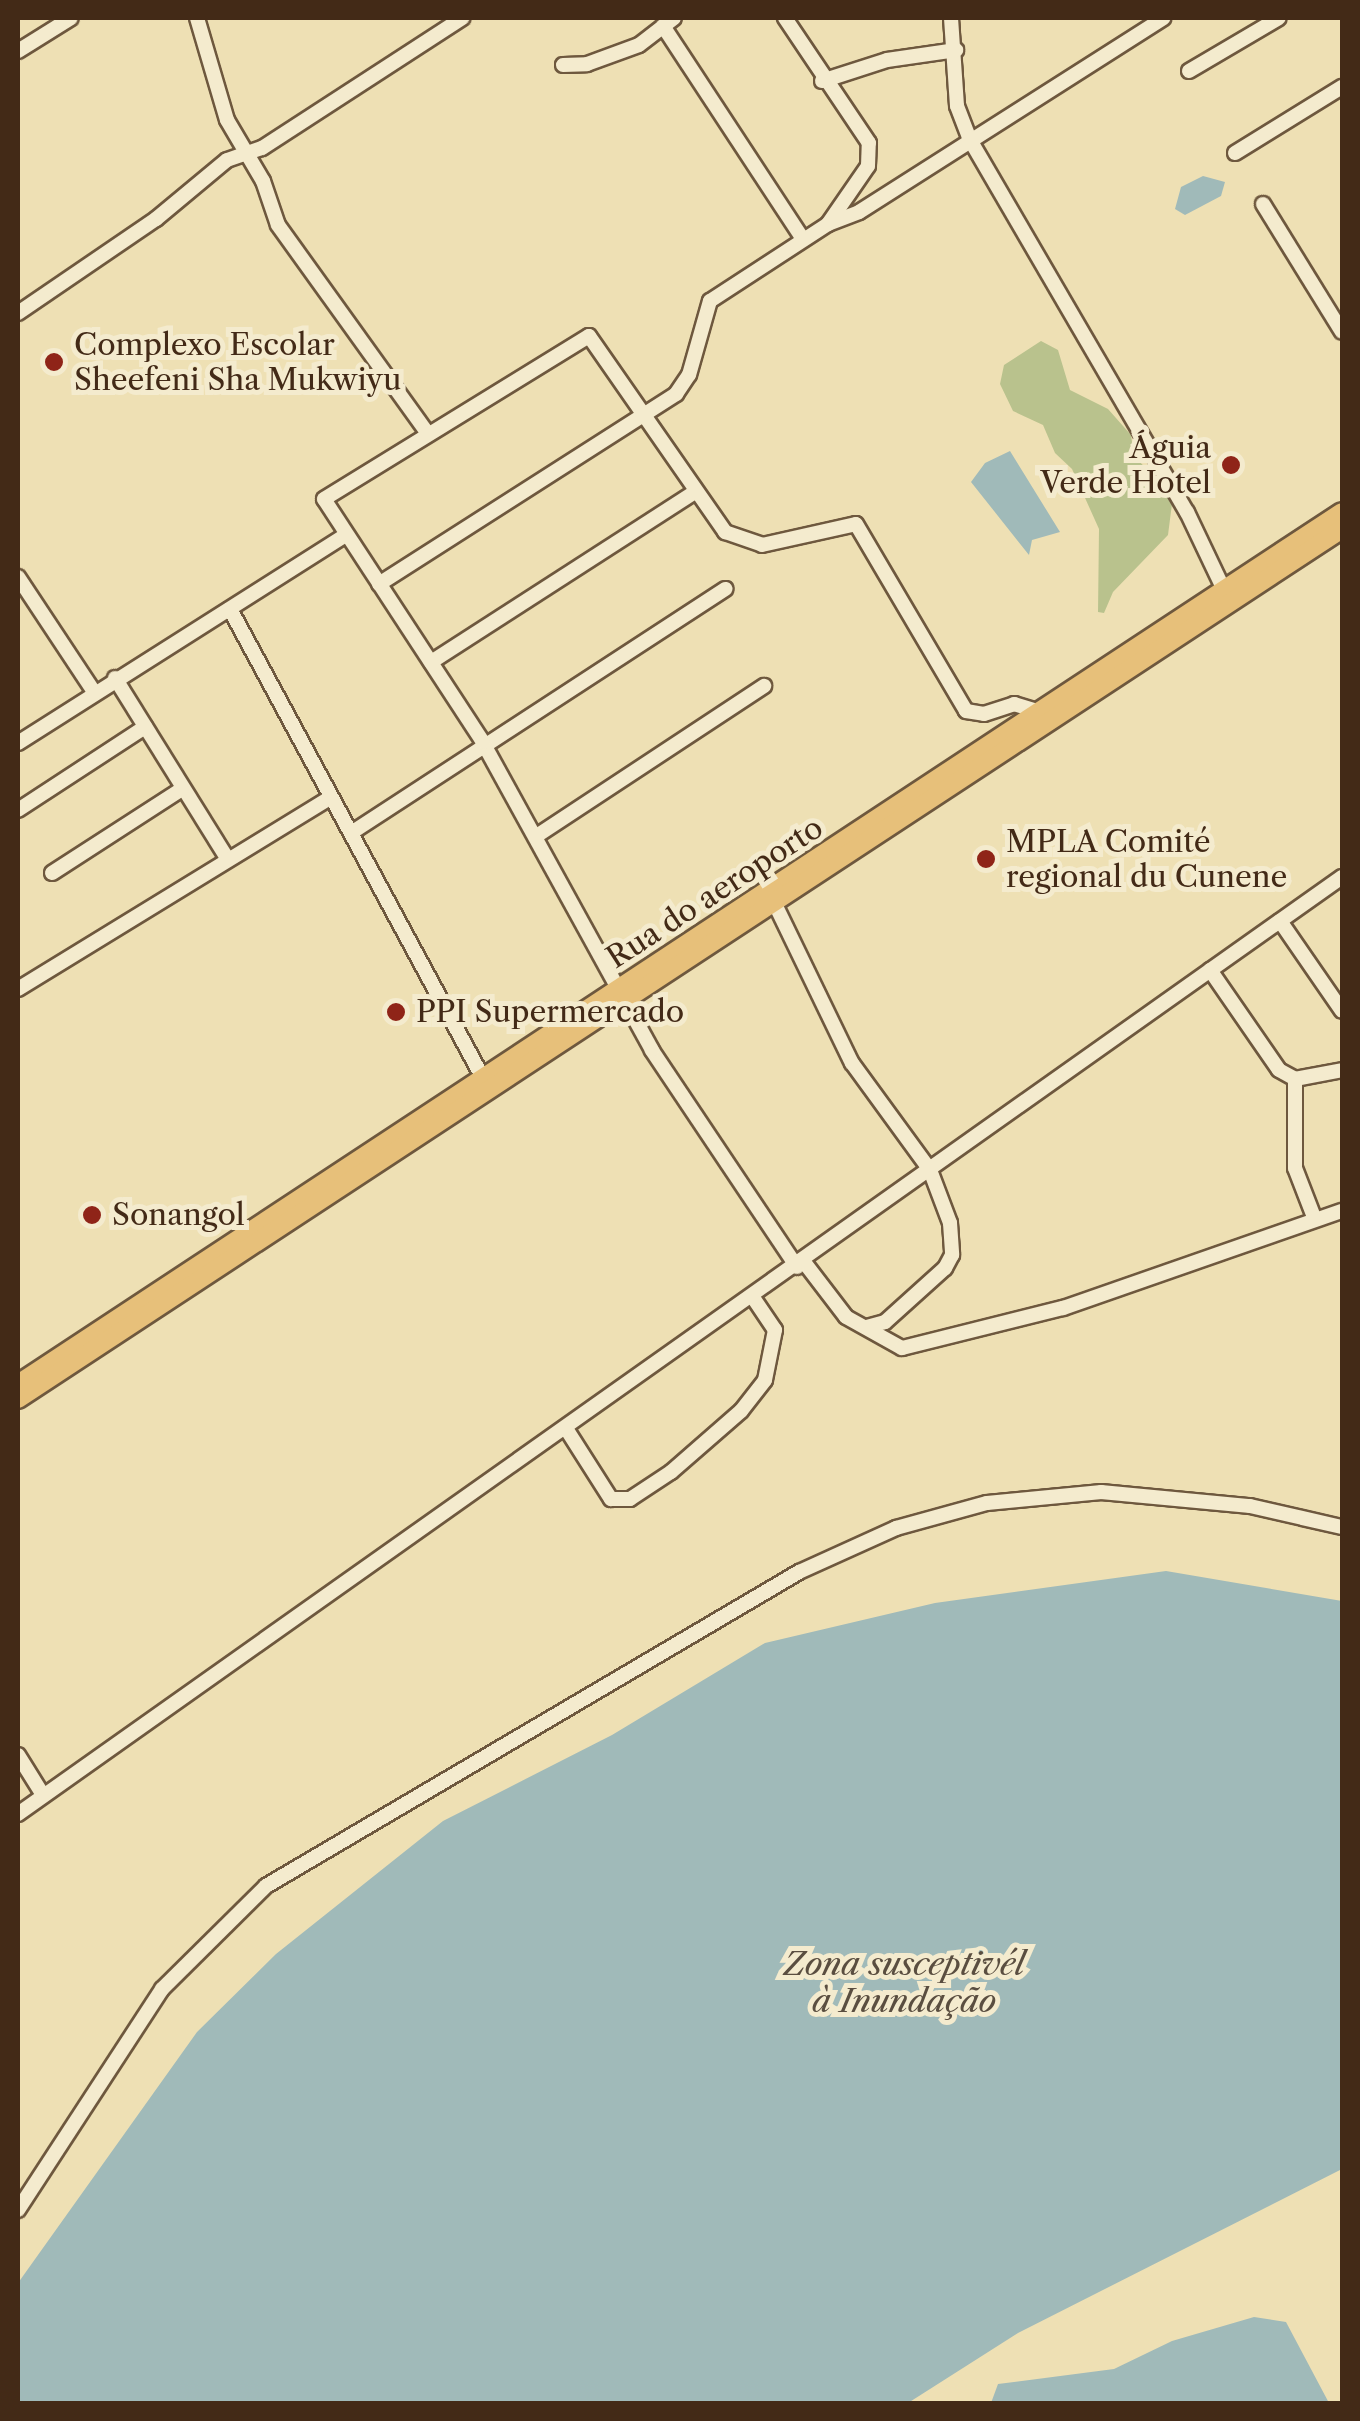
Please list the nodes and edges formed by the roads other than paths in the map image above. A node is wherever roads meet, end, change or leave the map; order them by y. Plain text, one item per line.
1 (72, 18) edge
2 (198, 18) edge
3 (462, 18) edge
4 (785, 18) edge
5 (951, 18) edge
6 (1163, 18) edge
7 (1279, 18) edge
8 (669, 22) edge
9 (956, 50) junction
10 (18, 51) edge
11 (563, 65) dead end
12 (1190, 70) dead end
13 (822, 82) junction
14 (1342, 87) edge
15 (969, 138) junction
16 (246, 151) junction
17 (1235, 154) dead end
18 (1263, 204) dead end
19 (828, 224) junction
20 (803, 238) junction
21 (18, 312) edge
22 (1342, 332) edge
23 (645, 415) junction
24 (428, 432) junction
25 (696, 491) junction
26 (1342, 512) edge
27 (1342, 529) edge
28 (344, 536) junction
29 (18, 577) edge
30 (379, 584) junction
31 (725, 589) dead end
32 (1224, 590) junction
33 (230, 609) junction
34 (432, 662) junction
35 (115, 678) junction
36 (764, 686) dead end
37 (94, 692) junction
38 (1045, 716) junction
39 (145, 728) junction
40 (483, 742) junction
41 (18, 743) edge
42 (182, 789) junction
43 (330, 797) junction
44 (18, 810) edge
45 (351, 832) junction
46 (538, 835) junction
47 (226, 856) junction
48 (52, 873) dead end
49 (1342, 877) edge
50 (774, 902) junction
51 (1280, 921) junction
52 (1210, 970) junction
53 (18, 989) edge
54 (623, 994) junction
55 (1342, 1012) edge
56 (1342, 1070) edge
57 (483, 1078) junction
58 (1296, 1079) junction
59 (930, 1170) junction
60 (1342, 1211) edge
61 (1314, 1217) junction
62 (801, 1264) junction
63 (753, 1298) junction
64 (866, 1327) junction
65 (22, 1383) edge
66 (567, 1430) junction
67 (1342, 1528) edge
68 (18, 1754) edge
69 (43, 1795) junction
70 (18, 1814) edge
71 (18, 2210) edge

1 - 10 street
2 - 16 street
3 - 16 street
4 - 13 street
5 - 9 street
6 - 15 street
7 - 12 street
8 - 11 street
8 - 20 street
9 - 13 street
9 - 15 street
13 - 19 street
14 - 17 street
15 - 19 street
15 - 32 street
16 - 21 street
16 - 24 street
18 - 22 street
19 - 20 street
20 - 23 street
23 - 24 street
23 - 25 street
23 - 30 street
24 - 28 street
25 - 34 street
25 - 38 street
26 - 32 main road, Rua do aeroporto
27 - 38 main road, Rua do aeroporto
28 - 30 street
28 - 33 street
29 - 37 street
30 - 34 street
31 - 40 street
32 - 38 main road, Rua do aeroporto
33 - 35 street
33 - 43 street
34 - 40 street
35 - 37 street
35 - 39 street
36 - 46 street
37 - 41 street
38 - 50 main road, Rua do aeroporto
38 - 54 main road, Rua do aeroporto
39 - 42 street
39 - 44 street
40 - 45 street
40 - 46 street
42 - 47 street
42 - 48 street
43 - 45 street
43 - 47 street
45 - 57 street
46 - 54 street
47 - 53 street
49 - 51 street
50 - 54 main road, Rua do aeroporto
50 - 59 street
51 - 52 street
51 - 55 street
52 - 58 street
52 - 59 street
54 - 57 main road, Rua do aeroporto
54 - 62 street
54 - 65 main road, Rua do aeroporto
56 - 58 street
57 - 65 main road, Rua do aeroporto
58 - 61 street
59 - 62 street
59 - 64 street
60 - 61 street
61 - 64 street
62 - 63 street
62 - 64 street
63 - 66 street
63 - 66 street
66 - 69 street
67 - 71 street
68 - 69 street
69 - 70 street

